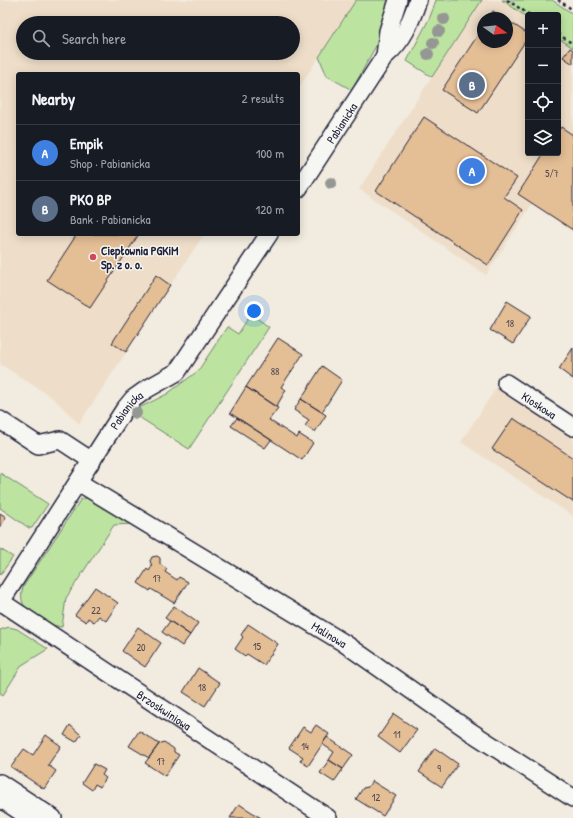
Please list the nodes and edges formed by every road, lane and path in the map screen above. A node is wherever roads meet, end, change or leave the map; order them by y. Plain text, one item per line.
1 (398, 0) edge
2 (418, 0) edge
3 (507, 0) edge
4 (558, 0) edge
5 (573, 10) edge
6 (525, 12) edge
7 (561, 36) edge
8 (573, 44) edge
9 (385, 56) junction
10 (300, 186) edge
11 (268, 236) edge
12 (506, 383) dead end
13 (0, 420) edge
14 (573, 427) edge
15 (92, 461) junction
16 (78, 482) junction
17 (0, 602) edge
18 (0, 784) edge
19 (0, 798) edge
20 (573, 798) edge
21 (30, 818) edge
22 (53, 818) edge
23 (328, 818) edge

1 - 9 street, Pabianicka
2 - 9 street, Pabianicka
3 - 6 path
4 - 5 path
7 - 8 path
9 - 10 street, Pabianicka
11 - 15 street, Pabianicka
12 - 14 street, Kioskowa
13 - 15 street
15 - 16 street, Pabianicka
16 - 17 street, Pabianicka
16 - 20 street, Malinowa
17 - 23 street, Brzoskwiniowa
18 - 22 street
19 - 21 street

